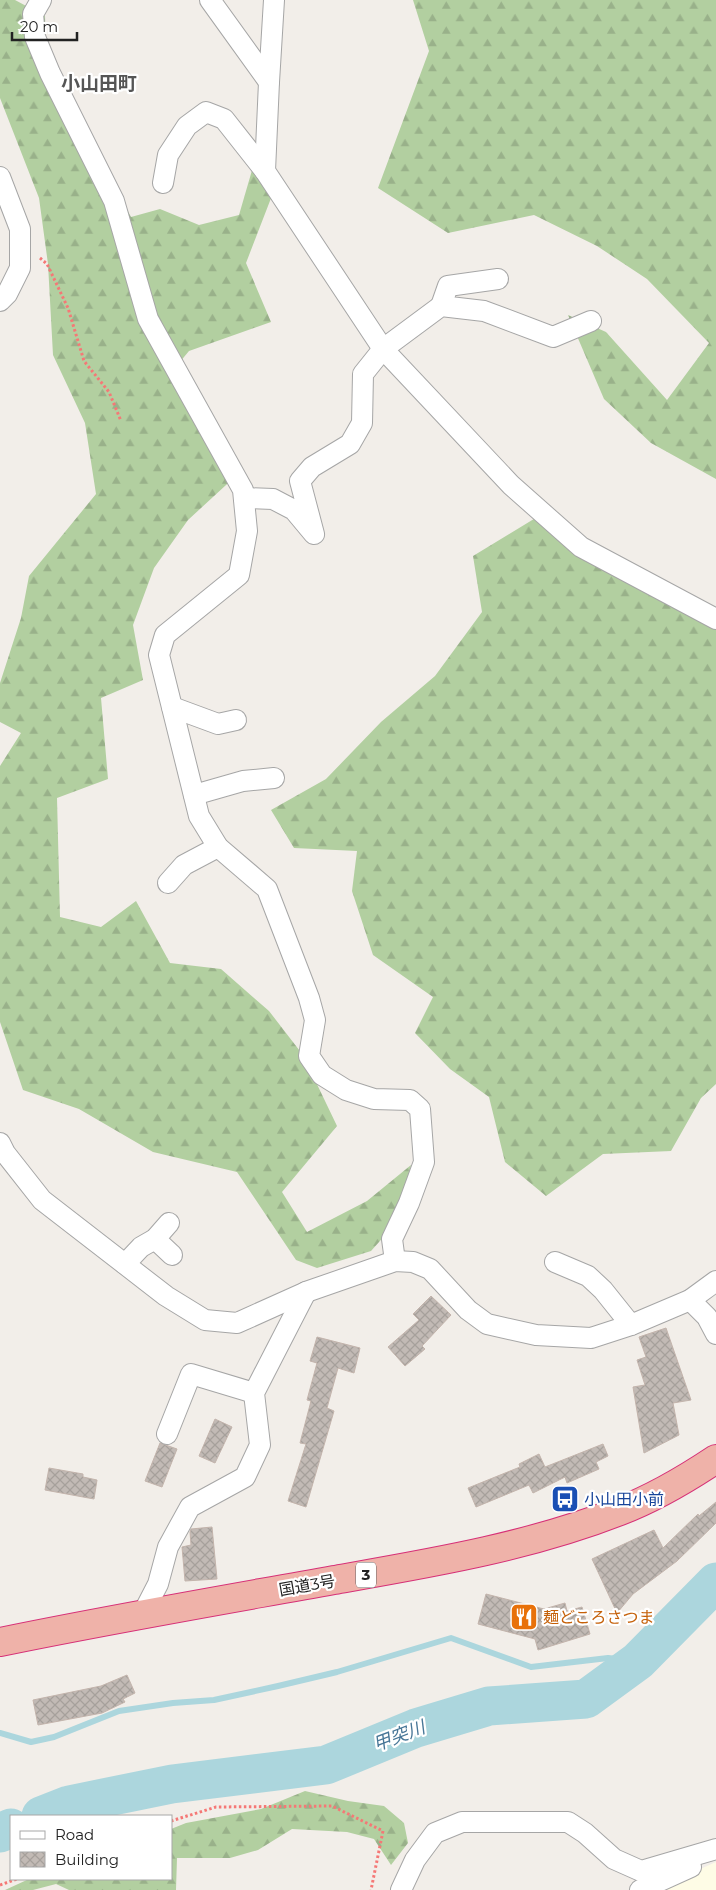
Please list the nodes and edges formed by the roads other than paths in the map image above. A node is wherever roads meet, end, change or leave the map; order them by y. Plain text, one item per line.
1 (41, 0) edge
2 (210, 0) edge
3 (274, 0) edge
4 (268, 82) junction
5 (265, 171) junction
6 (0, 178) edge
7 (163, 183) dead end
8 (498, 279) dead end
9 (0, 301) edge
10 (441, 306) junction
11 (591, 321) dead end
12 (383, 348) junction
13 (244, 498) junction
14 (716, 619) edge
15 (172, 707) junction
16 (236, 720) dead end
17 (274, 778) dead end
18 (194, 795) junction
19 (218, 847) junction
20 (168, 883) dead end
21 (0, 1142) edge
22 (169, 1223) dead end
23 (155, 1238) junction
24 (172, 1255) dead end
25 (395, 1261) junction
26 (593, 1261) dead end
27 (555, 1262) dead end
28 (125, 1264) junction
29 (716, 1281) edge
30 (603, 1290) junction
31 (306, 1292) junction
32 (690, 1300) junction
33 (631, 1325) junction
34 (716, 1334) edge
35 (254, 1393) junction
36 (167, 1434) dead end
37 (716, 1459) edge
38 (142, 1616) junction
39 (0, 1642) edge
40 (716, 1849) edge
41 (716, 1856) edge
42 (401, 1890) edge
43 (640, 1890) edge

1 - 13 street
2 - 4 street
3 - 4 street
4 - 5 street
5 - 7 street
5 - 12 street
6 - 9 street
8 - 10 street
10 - 11 street
10 - 12 street
12 - 13 street
12 - 14 street
13 - 15 street
15 - 16 street
15 - 18 street
17 - 18 street
18 - 19 street
19 - 20 street
19 - 25 street
21 - 28 street
22 - 23 street
23 - 24 street
23 - 28 street
25 - 31 street
25 - 33 street
26 - 30 street
27 - 30 street
28 - 31 street
29 - 32 street
30 - 33 street
31 - 35 street
32 - 33 street
32 - 34 street
35 - 36 street
35 - 38 street
37 - 38 highway, 国道3号 / 3
38 - 39 highway, 国道3号 / 3
40 - 42 street
41 - 43 street

